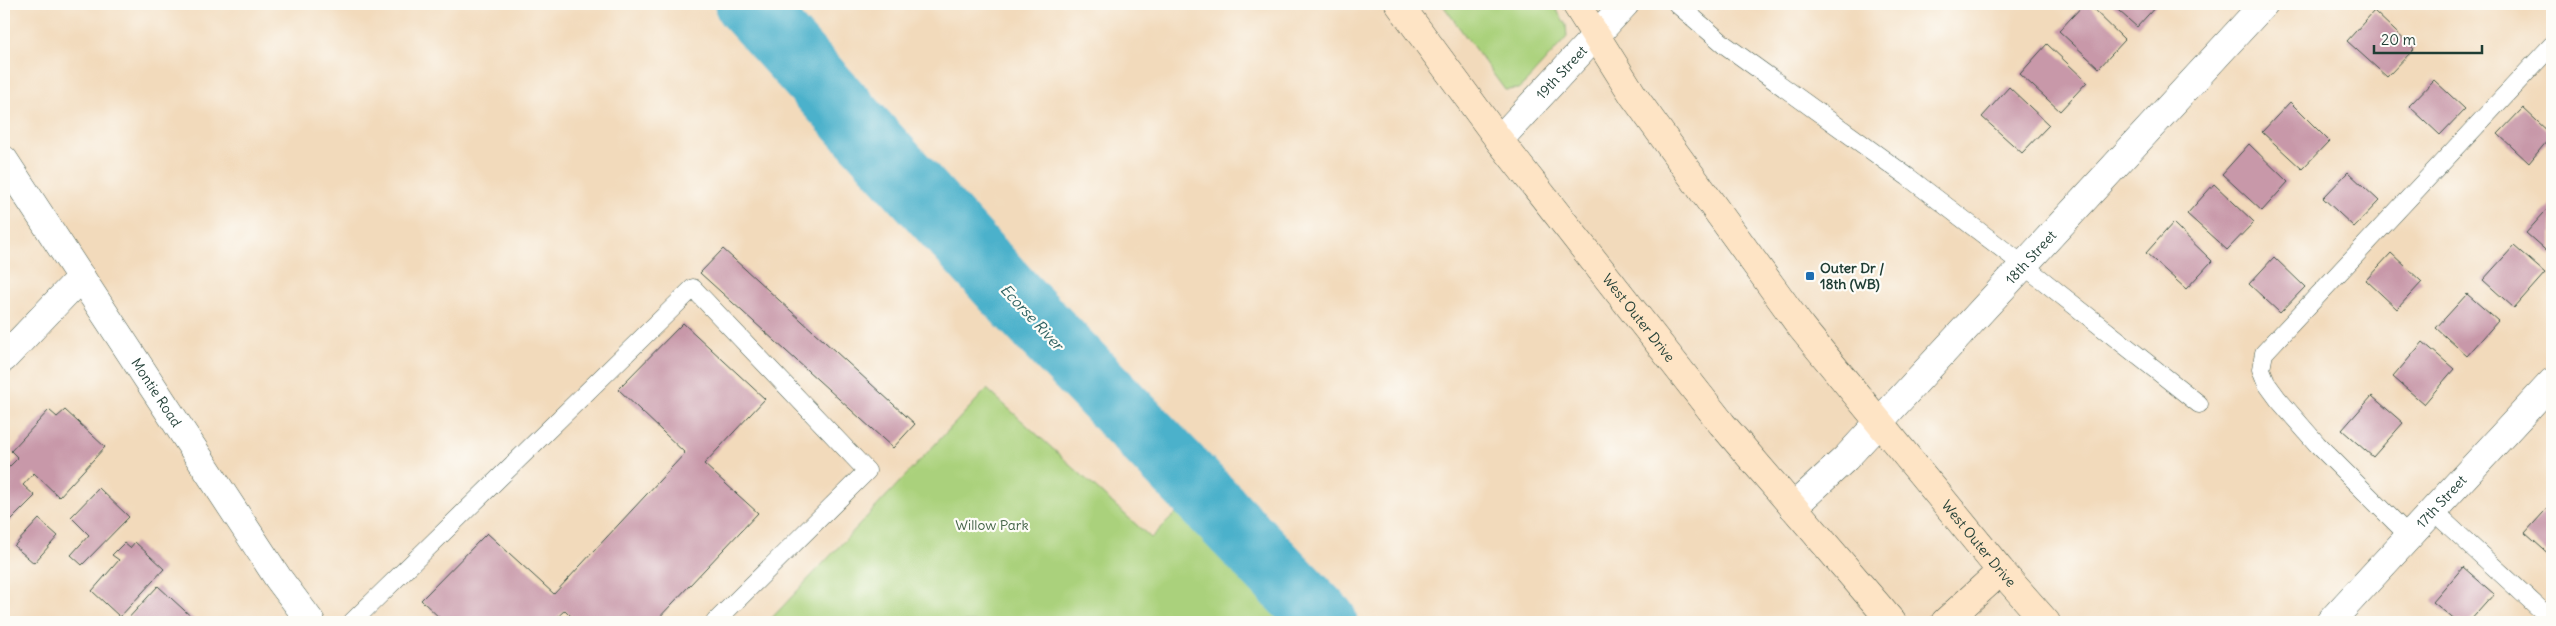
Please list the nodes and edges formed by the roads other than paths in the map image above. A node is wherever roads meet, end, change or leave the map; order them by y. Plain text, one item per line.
1 (1399, 4) edge
2 (1576, 4) edge
3 (1625, 4) edge
4 (1677, 4) edge
5 (2264, 4) edge
6 (1596, 35) junction
7 (2552, 45) edge
8 (1499, 140) junction
9 (4, 160) edge
10 (2022, 264) junction
11 (81, 277) junction
12 (4, 358) edge
13 (2552, 382) edge
14 (2199, 404) dead end
15 (1879, 421) junction
16 (1793, 507) junction
17 (2434, 511) junction
18 (2410, 536) junction
19 (2001, 571) junction
20 (2552, 620) edge
21 (311, 622) edge
22 (352, 622) edge
23 (715, 622) edge
24 (1892, 622) edge
25 (1945, 622) edge
26 (2046, 622) edge
27 (2330, 622) edge

1 - 8 main road, West Outer Drive
2 - 6 main road, West Outer Drive
3 - 6 street, 19th Street
4 - 10 lane
5 - 10 street, 18th Street
6 - 8 street, 19th Street
6 - 15 main road, West Outer Drive
7 - 18 lane
8 - 16 main road, West Outer Drive
9 - 11 street, Montie Road
10 - 14 lane
10 - 15 street, 18th Street
11 - 12 street
11 - 21 street, Montie Road
13 - 17 street, 17th Street
15 - 16 street, 18th Street
15 - 19 main road, West Outer Drive
16 - 24 main road, West Outer Drive
17 - 18 street, 17th Street
17 - 20 lane
18 - 27 street, 17th Street
19 - 25 main road
19 - 26 main road, West Outer Drive
22 - 23 lane

